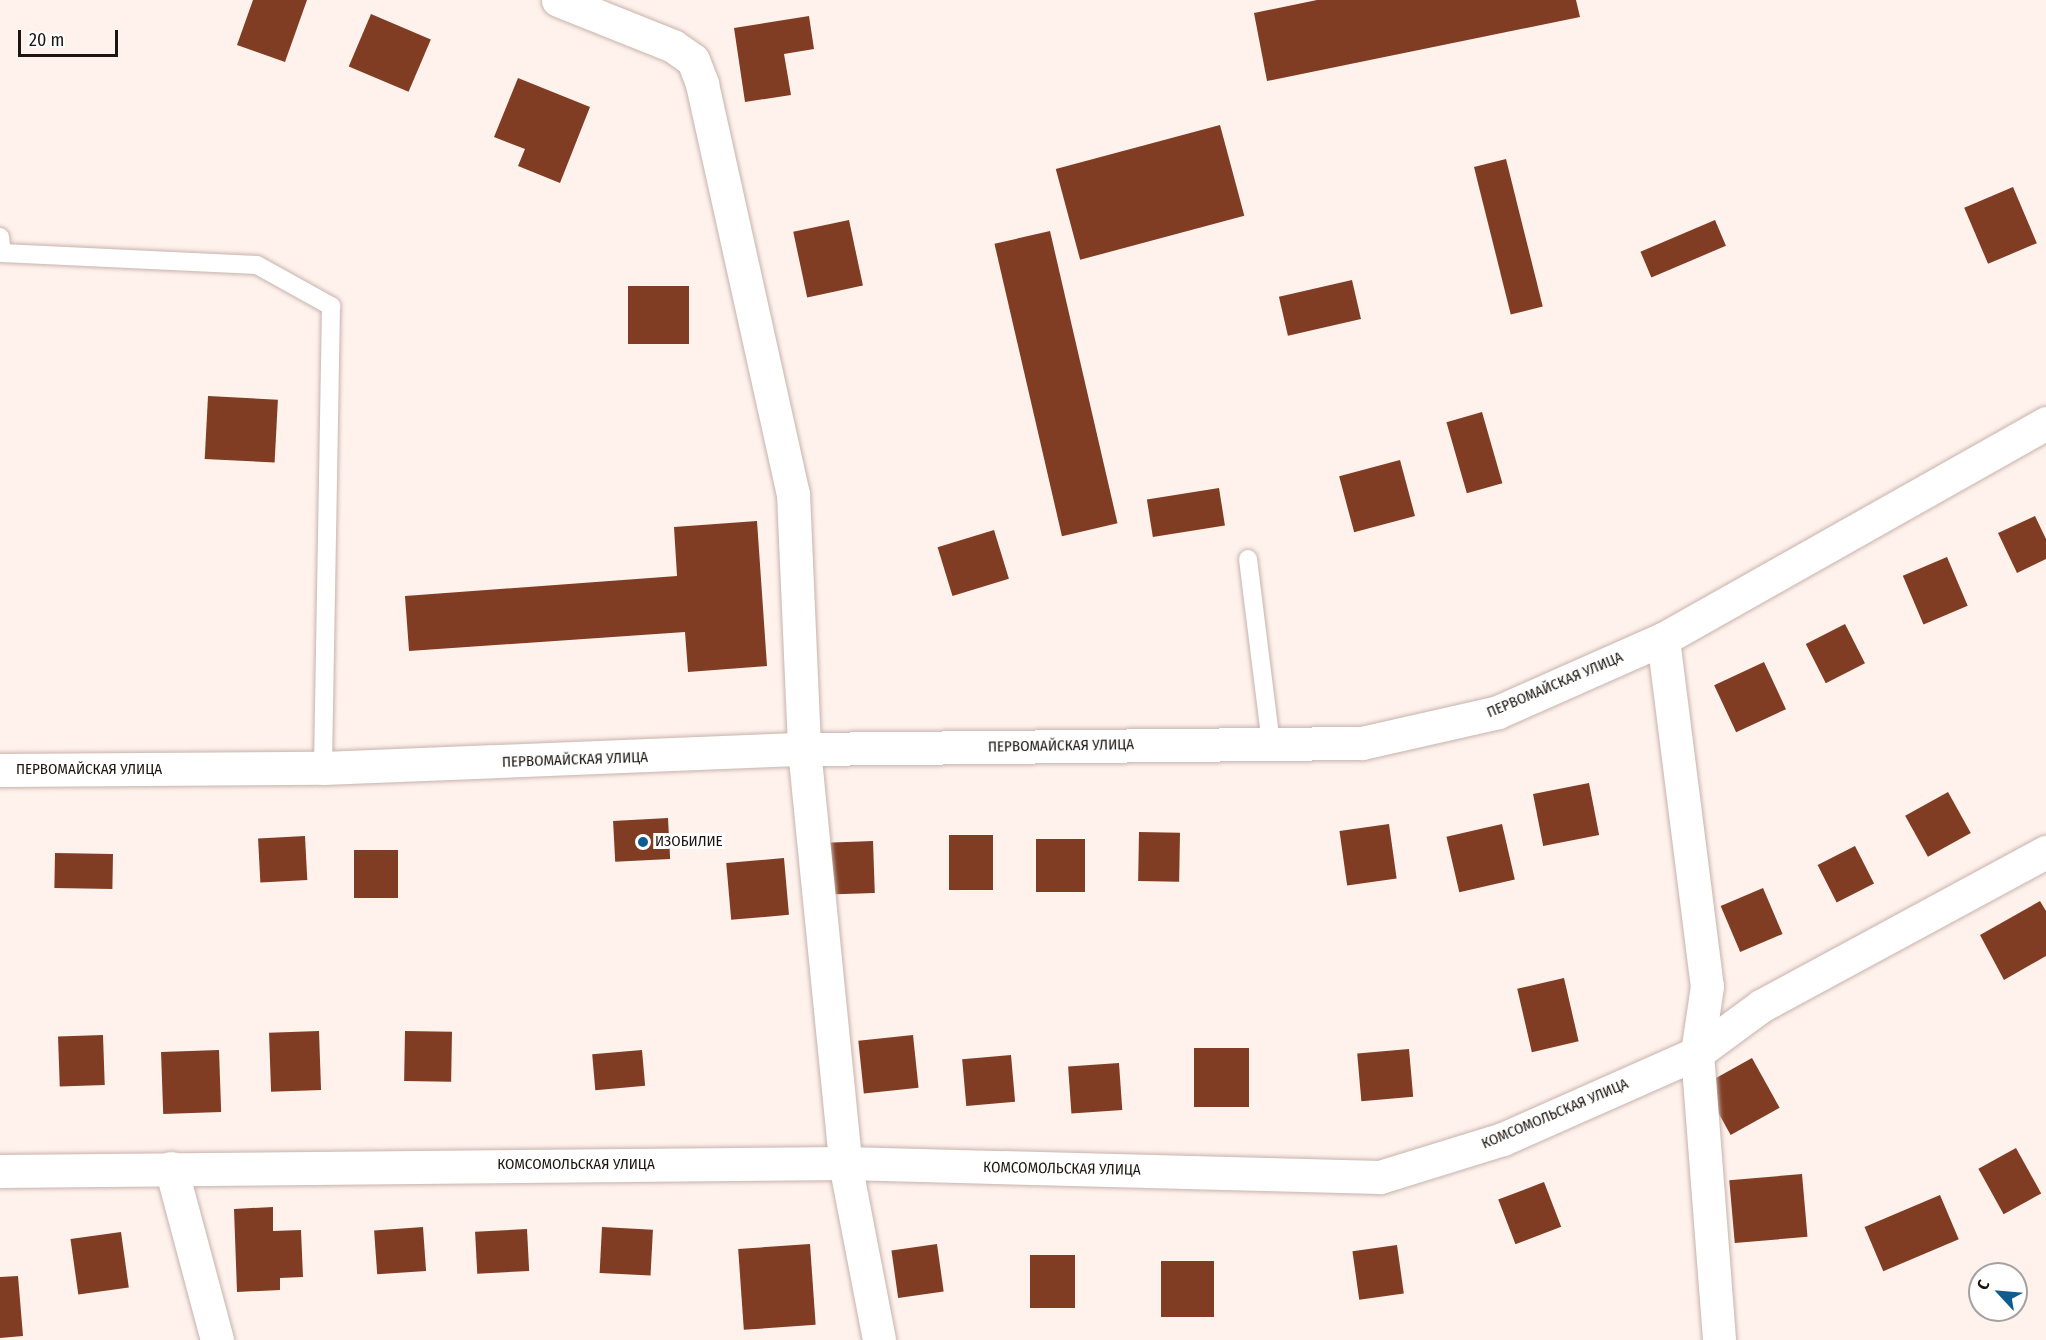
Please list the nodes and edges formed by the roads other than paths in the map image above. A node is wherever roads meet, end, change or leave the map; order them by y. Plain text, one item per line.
1 (558, 0) edge
2 (0, 237) edge
3 (2046, 423) edge
4 (1248, 559) dead end
5 (1662, 639) junction
6 (1271, 744) junction
7 (804, 749) junction
8 (323, 768) junction
9 (0, 770) edge
10 (2046, 852) edge
11 (1697, 1053) junction
12 (845, 1163) junction
13 (171, 1168) junction
14 (0, 1171) edge
15 (217, 1340) edge
16 (879, 1340) edge
17 (1719, 1340) edge

1 - 7 street
2 - 8 lane
3 - 5 street, ПЕРВОМАЙСКАЯ УЛИЦА
4 - 6 lane
5 - 6 street, ПЕРВОМАЙСКАЯ УЛИЦА
5 - 11 street
6 - 7 street, ПЕРВОМАЙСКАЯ УЛИЦА
7 - 8 street, ПЕРВОМАЙСКАЯ УЛИЦА
7 - 12 street
8 - 9 street, ПЕРВОМАЙСКАЯ УЛИЦА
10 - 11 street, КОМСОМОЛЬСКАЯ УЛИЦА
11 - 12 street, КОМСОМОЛЬСКАЯ УЛИЦА
11 - 17 street
12 - 13 street, КОМСОМОЛЬСКАЯ УЛИЦА
12 - 16 street
13 - 14 street, КОМСОМОЛЬСКАЯ УЛИЦА
13 - 15 street

